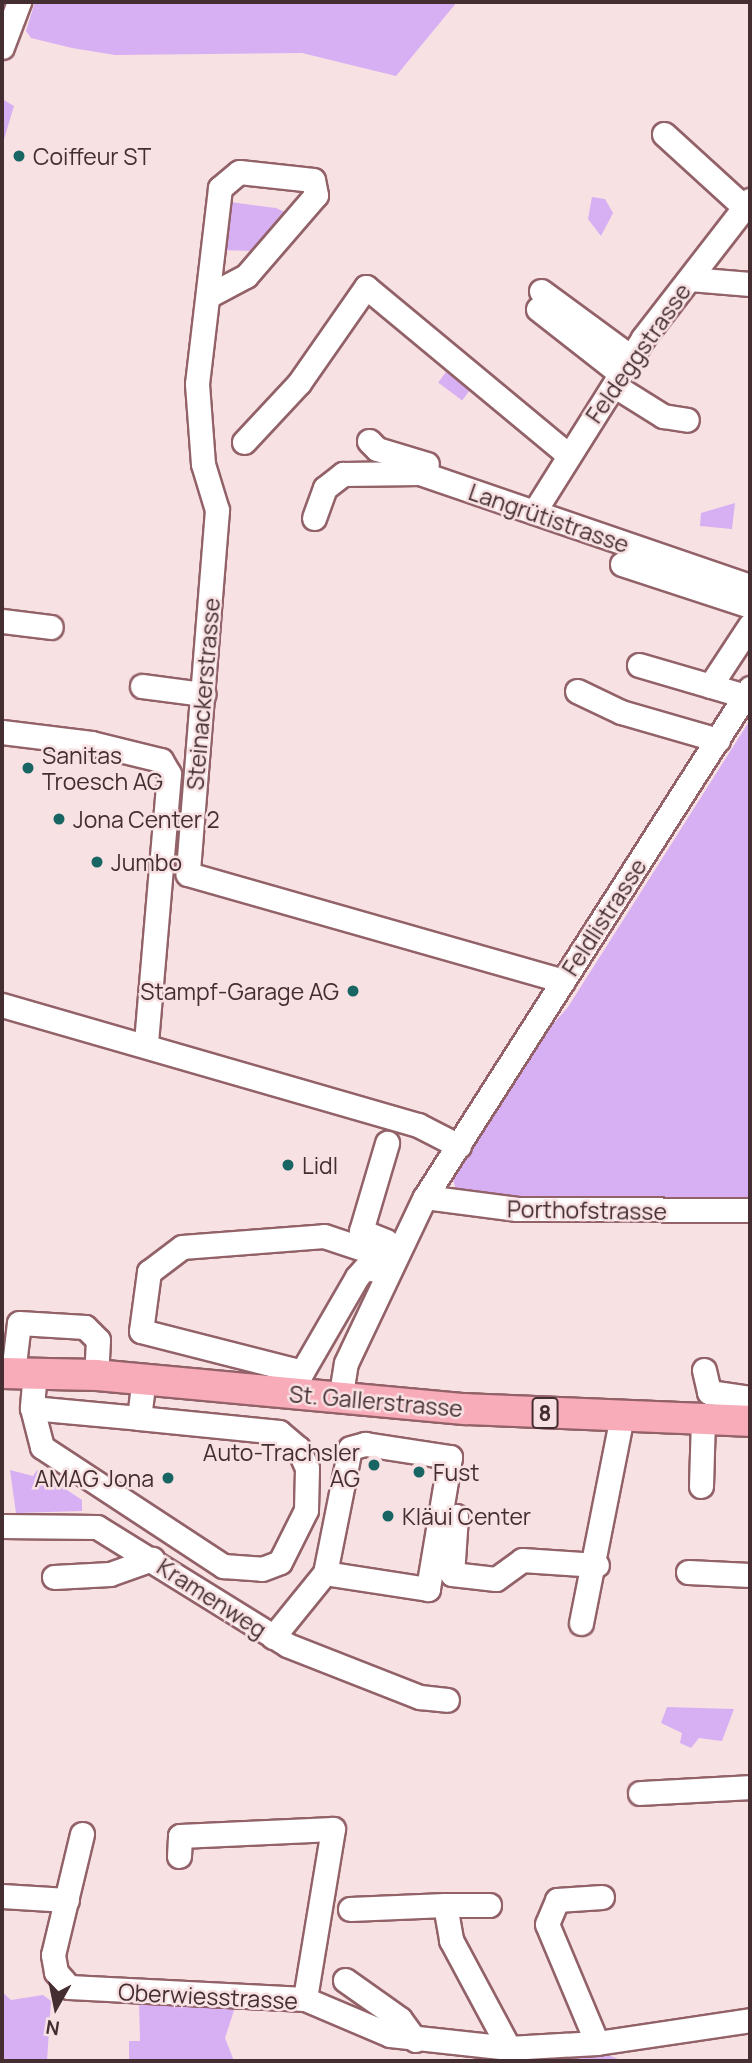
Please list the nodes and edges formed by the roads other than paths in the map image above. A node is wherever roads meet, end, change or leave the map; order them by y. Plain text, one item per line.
1 (19, 2) edge
2 (2, 47) edge
3 (664, 134) dead end
4 (747, 204) edge
5 (690, 279) junction
6 (750, 284) edge
7 (208, 296) junction
8 (540, 300) dead end
9 (622, 372) junction
10 (687, 420) dead end
11 (369, 441) dead end
12 (244, 442) dead end
13 (568, 455) junction
14 (463, 488) junction
15 (534, 512) junction
16 (314, 518) dead end
17 (622, 564) dead end
18 (750, 586) edge
19 (750, 606) edge
20 (2, 621) edge
21 (750, 625) edge
22 (51, 627) dead end
23 (639, 665) dead end
24 (142, 685) dead end
25 (710, 686) junction
26 (576, 691) dead end
27 (748, 692) edge
28 (203, 694) junction
29 (2, 732) edge
30 (718, 740) junction
31 (2, 741) edge
32 (98, 747) junction
33 (563, 981) junction
34 (2, 1006) edge
35 (146, 1045) junction
36 (387, 1143) dead end
37 (459, 1146) junction
38 (425, 1197) junction
39 (750, 1210) edge
40 (392, 1259) junction
41 (704, 1370) dead end
42 (17, 1373) edge
43 (96, 1375) junction
44 (144, 1379) junction
45 (750, 1398) edge
46 (340, 1399) junction
47 (32, 1408) junction
48 (622, 1416) junction
49 (139, 1418) junction
50 (703, 1419) junction
51 (750, 1420) edge
52 (701, 1486) dead end
53 (456, 1516) dead end
54 (2, 1526) edge
55 (152, 1559) junction
56 (597, 1565) junction
57 (688, 1572) dead end
58 (325, 1573) junction
59 (750, 1575) edge
60 (54, 1577) dead end
61 (581, 1623) dead end
62 (273, 1637) junction
63 (447, 1700) dead end
64 (750, 1787) edge
65 (640, 1793) dead end
66 (82, 1834) dead end
67 (179, 1856) dead end
68 (2, 1896) edge
69 (602, 1897) dead end
70 (67, 1899) junction
71 (445, 1905) junction
72 (489, 1905) dead end
73 (350, 1909) dead end
74 (345, 1980) dead end
75 (305, 1999) junction
76 (750, 2020) edge
77 (415, 2040) junction
78 (597, 2043) junction
79 (509, 2048) junction

1 - 2 street
3 - 4 street
4 - 5 street, Feldeggstrasse
5 - 6 street
5 - 9 street, Feldeggstrasse
7 - 7 street, Steinackerstrasse
7 - 28 street, Steinackerstrasse
8 - 9 street
9 - 10 street
9 - 13 street, Feldeggstrasse
11 - 14 street
12 - 13 street
13 - 15 street, Feldeggstrasse
14 - 15 street, Langrütistrasse
14 - 16 street, Langrütistrasse
15 - 18 street, Langrütistrasse
17 - 19 street
20 - 22 street
21 - 25 street
23 - 25 street
24 - 28 street
25 - 27 street
26 - 30 street
27 - 30 street, Feldlistrasse
28 - 33 street, Steinackerstrasse
29 - 32 street
30 - 33 street, Feldlistrasse
31 - 32 street
32 - 35 street
33 - 37 street, Feldlistrasse
34 - 35 street
35 - 37 street
36 - 40 street
37 - 38 street, Feldlistrasse
38 - 39 street, Porthofstrasse
38 - 40 street, Feldlistrasse
40 - 40 street
40 - 46 street, Feldlistrasse
41 - 45 street
42 - 43 main road, St. Gallerstrasse / 8
42 - 43 street
42 - 47 street
43 - 44 main road, St. Gallerstrasse / 8
44 - 46 main road, St. Gallerstrasse / 8
44 - 49 street
46 - 48 main road, St. Gallerstrasse / 8
47 - 49 street
47 - 49 street
48 - 50 main road, St. Gallerstrasse / 8
48 - 56 street
50 - 51 main road, St. Gallerstrasse / 8
50 - 52 street
53 - 56 street
54 - 55 street, Kramenweg
55 - 60 street
55 - 62 street, Kramenweg
56 - 61 street
57 - 59 street
58 - 58 street
58 - 62 street
62 - 63 street, Kramenweg
64 - 65 street
66 - 70 street, Oberwiesstrasse
67 - 75 street
68 - 70 street
69 - 78 street
70 - 75 street, Oberwiesstrasse
71 - 72 street
71 - 73 street
71 - 79 street
74 - 77 street
75 - 77 street, Oberwiesstrasse
76 - 78 street, Oberwiesstrasse
77 - 79 street, Oberwiesstrasse
78 - 79 street, Oberwiesstrasse

